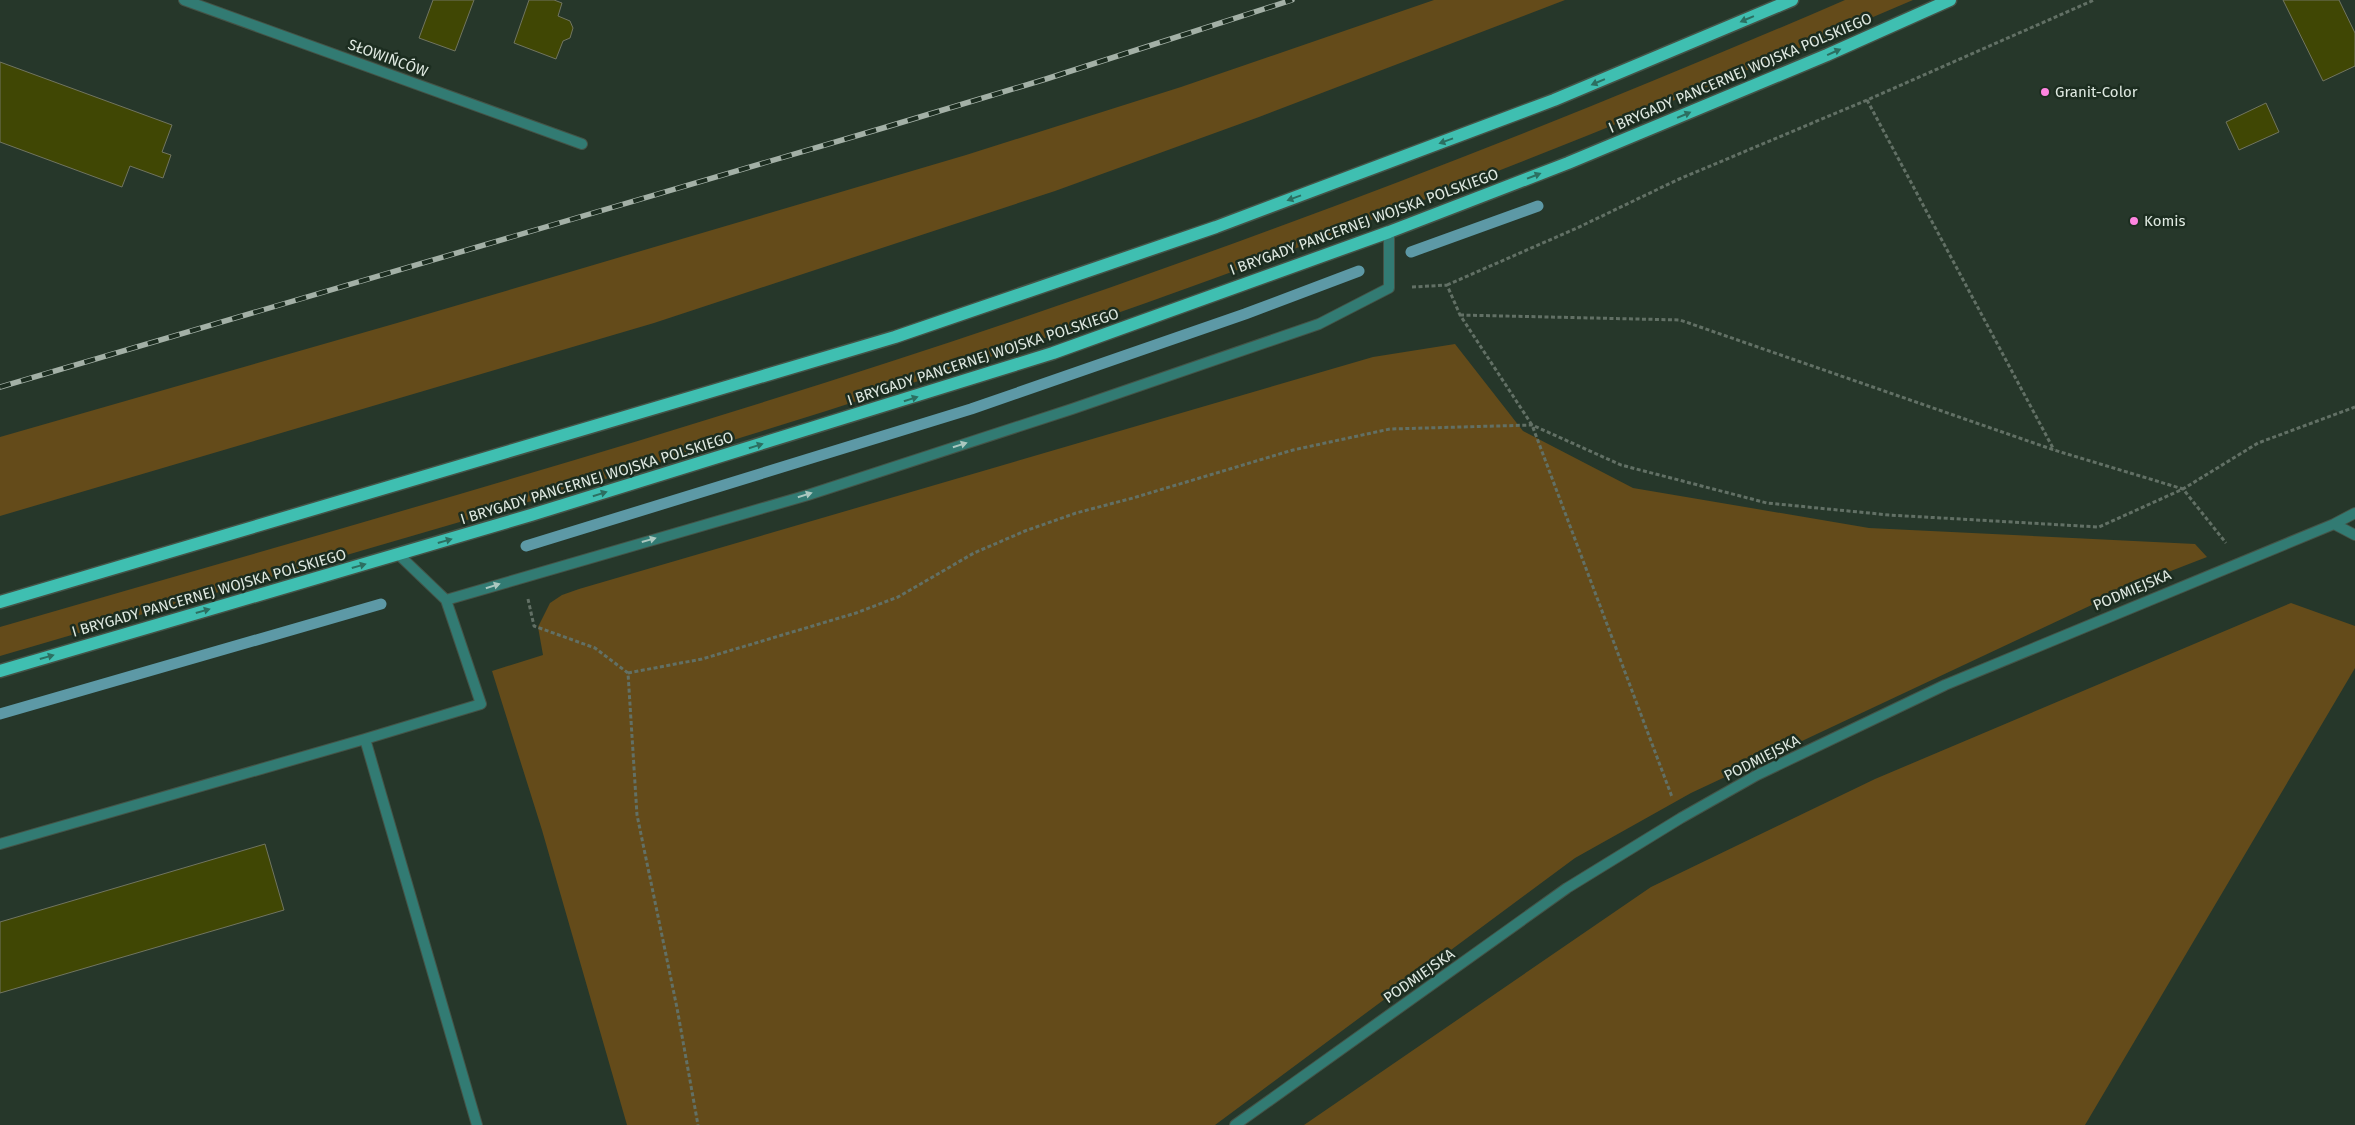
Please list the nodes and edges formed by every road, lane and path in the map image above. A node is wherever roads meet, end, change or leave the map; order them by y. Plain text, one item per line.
1 (184, 0) edge
2 (1792, 0) edge
3 (1950, 0) edge
4 (2094, 0) edge
5 (1867, 100) junction
6 (582, 144) dead end
7 (1389, 232) junction
8 (1447, 285) junction
9 (1389, 288) junction
10 (1460, 315) junction
11 (2355, 407) edge
12 (1532, 425) junction
13 (2054, 450) junction
14 (2183, 489) junction
15 (2355, 513) edge
16 (2334, 524) junction
17 (2355, 535) edge
18 (398, 554) junction
19 (2241, 561) junction
20 (524, 577) junction
21 (446, 600) junction
22 (0, 602) edge
23 (0, 671) edge
24 (628, 673) junction
25 (365, 740) junction
26 (1681, 818) junction
27 (0, 844) edge
28 (477, 1125) edge
29 (698, 1125) edge
30 (1235, 1125) edge

1 - 6 street, SŁOWIŃCÓW
2 -> 22 main road
7 -> 3 main road, I BRYGADY PANCERNEJ WOJSKA POLSKIEGO
4 - 5 path
5 - 8 path
5 - 13 path
7 - 9 street
18 -> 7 main road, I BRYGADY PANCERNEJ WOJSKA POLSKIEGO
8 - 9 path
8 - 10 path
20 -> 9 street
10 - 12 path
10 - 13 path
11 - 14 path
12 - 14 path
12 - 24 path
12 - 26 path
13 - 14 path
14 - 19 path
15 - 16 street, PODMIEJSKA
16 - 17 street
16 - 19 street, PODMIEJSKA
18 - 21 street
23 -> 18 main road, I BRYGADY PANCERNEJ WOJSKA POLSKIEGO
19 - 26 street, PODMIEJSKA
21 -> 20 street
20 - 24 path
21 - 25 street
24 - 29 path
25 - 27 street
25 - 28 street
26 - 30 street, PODMIEJSKA

